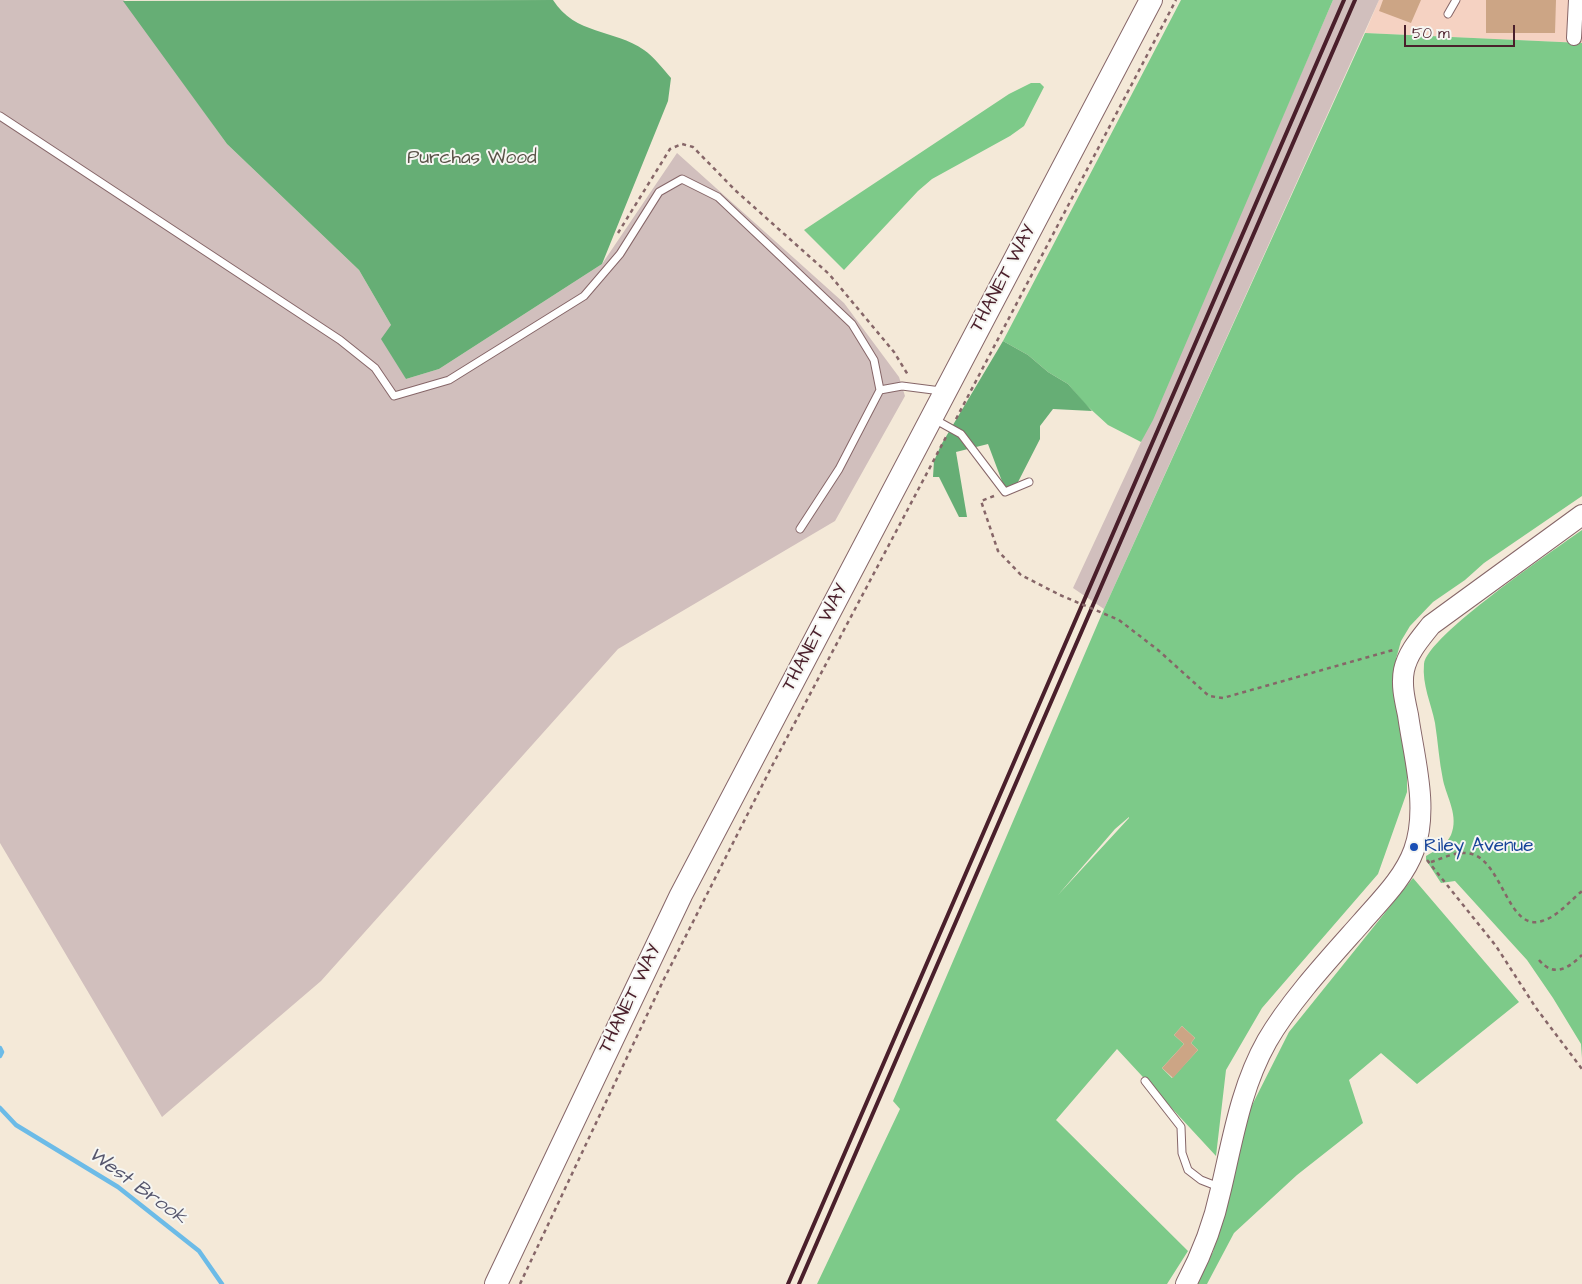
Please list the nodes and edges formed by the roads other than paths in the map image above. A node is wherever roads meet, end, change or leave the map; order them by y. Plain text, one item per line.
1 (1151, 0) edge
2 (1456, 0) edge
3 (1576, 0) edge
4 (1448, 14) dead end
5 (1574, 38) dead end
6 (0, 116) edge
7 (880, 390) junction
8 (944, 392) junction
9 (931, 417) junction
10 (1029, 482) dead end
11 (1582, 515) edge
12 (800, 529) dead end
13 (1145, 1081) dead end
14 (1222, 1188) junction
15 (496, 1284) edge
16 (1186, 1284) edge

1 - 8 main road, THANET WAY
2 - 4 lane
3 - 5 street
6 - 7 lane
7 - 8 lane
7 - 12 lane
8 - 9 main road, THANET WAY
9 - 10 lane
9 - 15 main road, THANET WAY
11 - 14 main road
13 - 14 lane
14 - 16 main road

